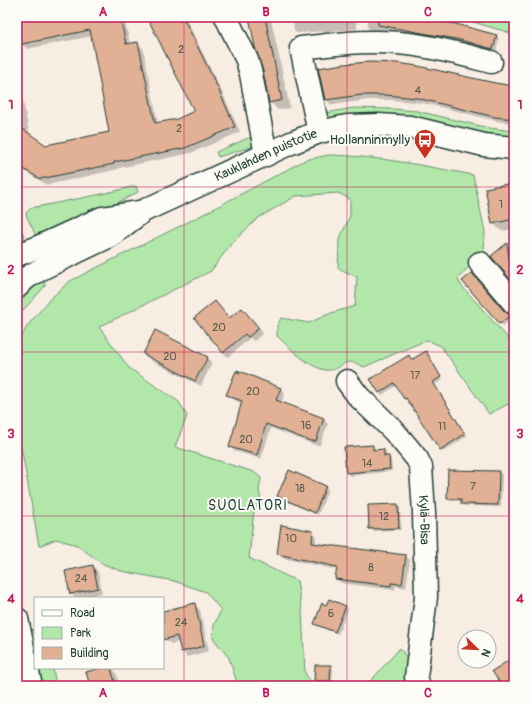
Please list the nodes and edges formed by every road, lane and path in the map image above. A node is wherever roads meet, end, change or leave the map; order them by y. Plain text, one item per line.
1 (226, 17) edge
2 (491, 62) dead end
3 (318, 132) junction
4 (514, 148) edge
5 (266, 155) junction
6 (143, 211) junction
7 (17, 255) edge
8 (480, 263) dead end
9 (17, 287) edge
10 (514, 303) edge
11 (347, 381) dead end
12 (17, 619) edge
13 (31, 686) edge
14 (419, 686) edge

1 - 5 street
2 - 3 street
3 - 4 street, Kauklahden puistotie
3 - 5 street, Kauklahden puistotie
5 - 6 street, Kauklahden puistotie
6 - 7 street, Kauklahden puistotie
6 - 9 street, Kauklahden puistotie
8 - 10 street
11 - 14 street, Kylä-Bisa
12 - 13 street

